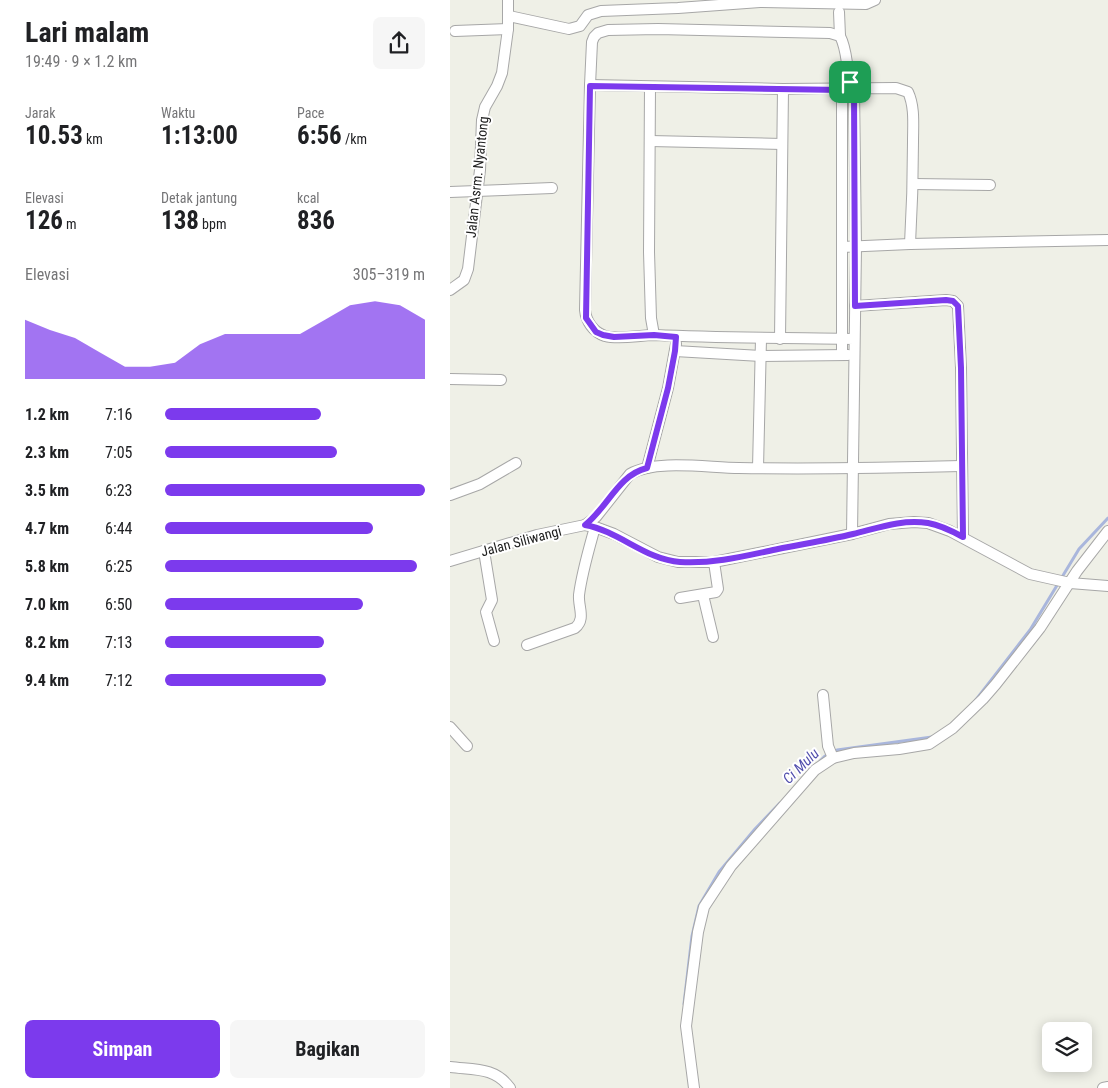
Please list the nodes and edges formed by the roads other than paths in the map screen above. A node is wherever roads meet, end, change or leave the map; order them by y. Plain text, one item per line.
1 (508, 0) edge
2 (875, 0) edge
3 (760, 1) edge
4 (839, 12) dead end
5 (509, 16) junction
6 (508, 29) junction
7 (455, 31) dead end
8 (840, 36) junction
9 (590, 86) junction
10 (650, 87) junction
11 (849, 87) junction
12 (783, 89) junction
13 (650, 141) junction
14 (782, 144) junction
15 (842, 180) junction
16 (855, 181) junction
17 (913, 184) junction
18 (990, 185) dead end
19 (552, 188) dead end
20 (478, 189) junction
21 (450, 192) edge
22 (1108, 240) edge
23 (910, 244) junction
24 (856, 247) junction
25 (842, 248) junction
26 (450, 290) edge
27 (855, 306) junction
28 (654, 335) junction
29 (676, 337) junction
30 (761, 339) junction
31 (780, 339) junction
32 (842, 339) junction
33 (854, 339) junction
34 (675, 351) junction
35 (842, 355) junction
36 (854, 355) junction
37 (761, 356) junction
38 (450, 379) edge
39 (501, 380) dead end
40 (516, 463) dead end
41 (961, 466) junction
42 (647, 468) junction
43 (758, 468) junction
44 (852, 468) junction
45 (450, 495) edge
46 (590, 526) junction
47 (1108, 531) edge
48 (852, 534) junction
49 (963, 537) junction
50 (484, 550) junction
51 (450, 561) edge
52 (714, 562) junction
53 (1070, 583) junction
54 (1108, 586) edge
55 (703, 595) junction
56 (680, 598) dead end
57 (713, 637) dead end
58 (494, 641) dead end
59 (527, 644) dead end
60 (824, 695) dead end
61 (450, 727) edge
62 (467, 746) dead end
63 (833, 758) junction
64 (450, 1067) edge
65 (1108, 1087) edge
66 (510, 1088) edge
67 (694, 1088) edge
68 (1103, 1088) edge

1 - 5 street, Jalan Asrm. Nyantong
2 - 3 street
3 - 5 street
4 - 8 street
5 - 6 street, Jalan Asrm. Nyantong
6 - 7 street
6 - 20 street, Jalan Asrm. Nyantong
8 - 9 street
8 - 11 street
9 - 10 street
9 - 28 street
10 - 12 street
10 - 13 street
11 - 12 street
11 - 15 street
11 - 16 street
11 - 17 street
12 - 14 street
13 - 14 street
13 - 28 street
14 - 31 street
15 - 16 street
15 - 25 street
16 - 24 street
17 - 18 street
17 - 23 street
19 - 20 street
20 - 21 street
20 - 26 street, Jalan Asrm. Nyantong
22 - 23 street
23 - 24 street
24 - 25 street
24 - 27 street
25 - 32 street
27 - 33 street
27 - 41 street
28 - 29 street
29 - 30 street
29 - 34 street
30 - 31 street
30 - 37 street
31 - 32 street
32 - 33 street
32 - 35 street
33 - 36 street
34 - 37 street
34 - 42 street
35 - 36 street
35 - 37 street
36 - 44 street
37 - 43 street
38 - 39 street
40 - 45 street
41 - 44 street
41 - 49 street
42 - 43 street
42 - 46 street
43 - 44 street
44 - 48 street
46 - 50 street, Jalan Siliwangi
46 - 52 street
46 - 59 street
47 - 53 street
48 - 49 street
48 - 52 street
49 - 53 street
50 - 51 street, Jalan Siliwangi
50 - 58 street
52 - 55 street
53 - 54 street
53 - 63 street
55 - 56 street
55 - 57 street
60 - 63 street
61 - 62 street
63 - 67 street
64 - 66 street
65 - 68 street

